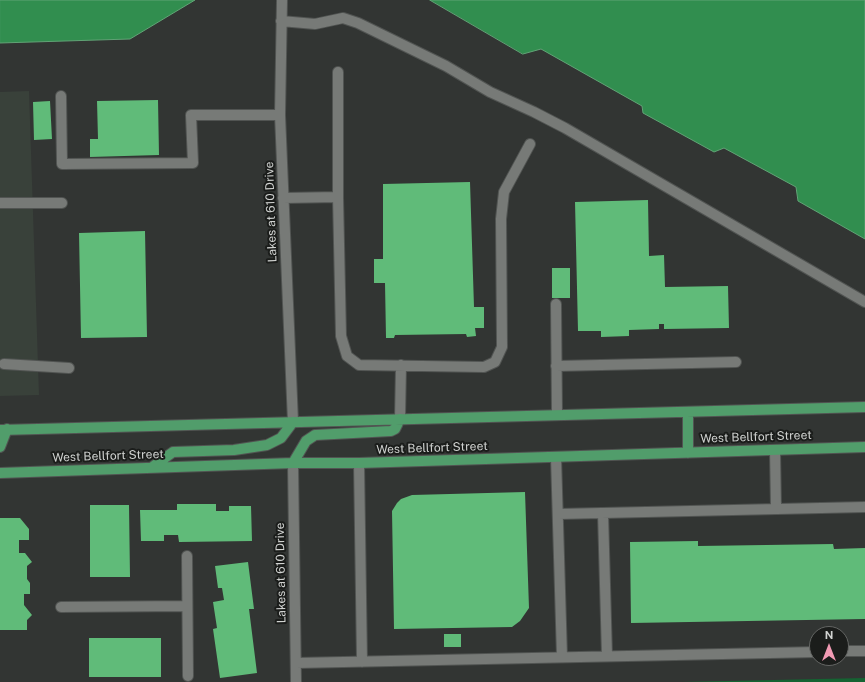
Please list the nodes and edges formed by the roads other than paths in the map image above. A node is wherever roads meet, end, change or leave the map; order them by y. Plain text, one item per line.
1 (282, 0) edge
2 (281, 22) junction
3 (338, 72) dead end
4 (61, 96) dead end
5 (280, 115) junction
6 (530, 144) dead end
7 (338, 197) junction
8 (283, 198) junction
9 (1, 203) dead end
10 (62, 203) dead end
11 (865, 302) edge
12 (556, 304) dead end
13 (736, 362) dead end
14 (4, 364) dead end
15 (401, 365) junction
16 (556, 366) junction
17 (69, 368) dead end
18 (865, 407) edge
19 (688, 412) junction
20 (557, 415) junction
21 (400, 419) junction
22 (293, 422) junction
23 (3, 429) edge
24 (0, 447) edge
25 (865, 447) edge
26 (775, 450) junction
27 (688, 453) junction
28 (556, 457) junction
29 (293, 463) junction
30 (359, 463) junction
31 (151, 468) junction
32 (0, 473) edge
33 (865, 507) edge
34 (776, 509) junction
35 (603, 513) junction
36 (558, 514) junction
37 (187, 556) dead end
38 (187, 606) junction
39 (61, 607) dead end
40 (849, 651) edge
41 (865, 651) edge
42 (809, 652) edge
43 (607, 656) junction
44 (562, 657) junction
45 (362, 662) junction
46 (296, 663) junction
47 (188, 676) dead end
48 (296, 682) edge

1 - 2 street, Lakes at 610 Drive
2 - 5 street, Lakes at 610 Drive
2 - 11 street
3 - 7 street
4 - 5 street
5 - 8 street, Lakes at 610 Drive
6 - 15 street
7 - 8 street
7 - 15 street
8 - 22 street, Lakes at 610 Drive
9 - 10 street
12 - 16 street
13 - 16 street
14 - 17 street
15 - 21 street
16 - 20 street
18 - 19 main road
19 - 20 main road
19 - 27 main road
20 - 21 main road
21 - 22 main road
21 - 29 main road
22 - 23 main road
22 - 31 main road
23 - 24 main road
25 - 26 main road, West Bellfort Street
26 - 27 main road, West Bellfort Street
26 - 34 street
27 - 28 main road, West Bellfort Street
28 - 30 main road, West Bellfort Street
28 - 36 street
29 - 30 main road, West Bellfort Street
29 - 31 main road, West Bellfort Street
29 - 46 street, Lakes at 610 Drive
30 - 45 street
31 - 32 main road, West Bellfort Street
33 - 34 street
34 - 35 street
35 - 36 street
35 - 43 street
36 - 44 street
37 - 38 street
38 - 39 street
38 - 47 street
40 - 41 street
42 - 43 street
43 - 44 street
44 - 45 street
45 - 46 street
46 - 48 street, Lakes at 610 Drive

